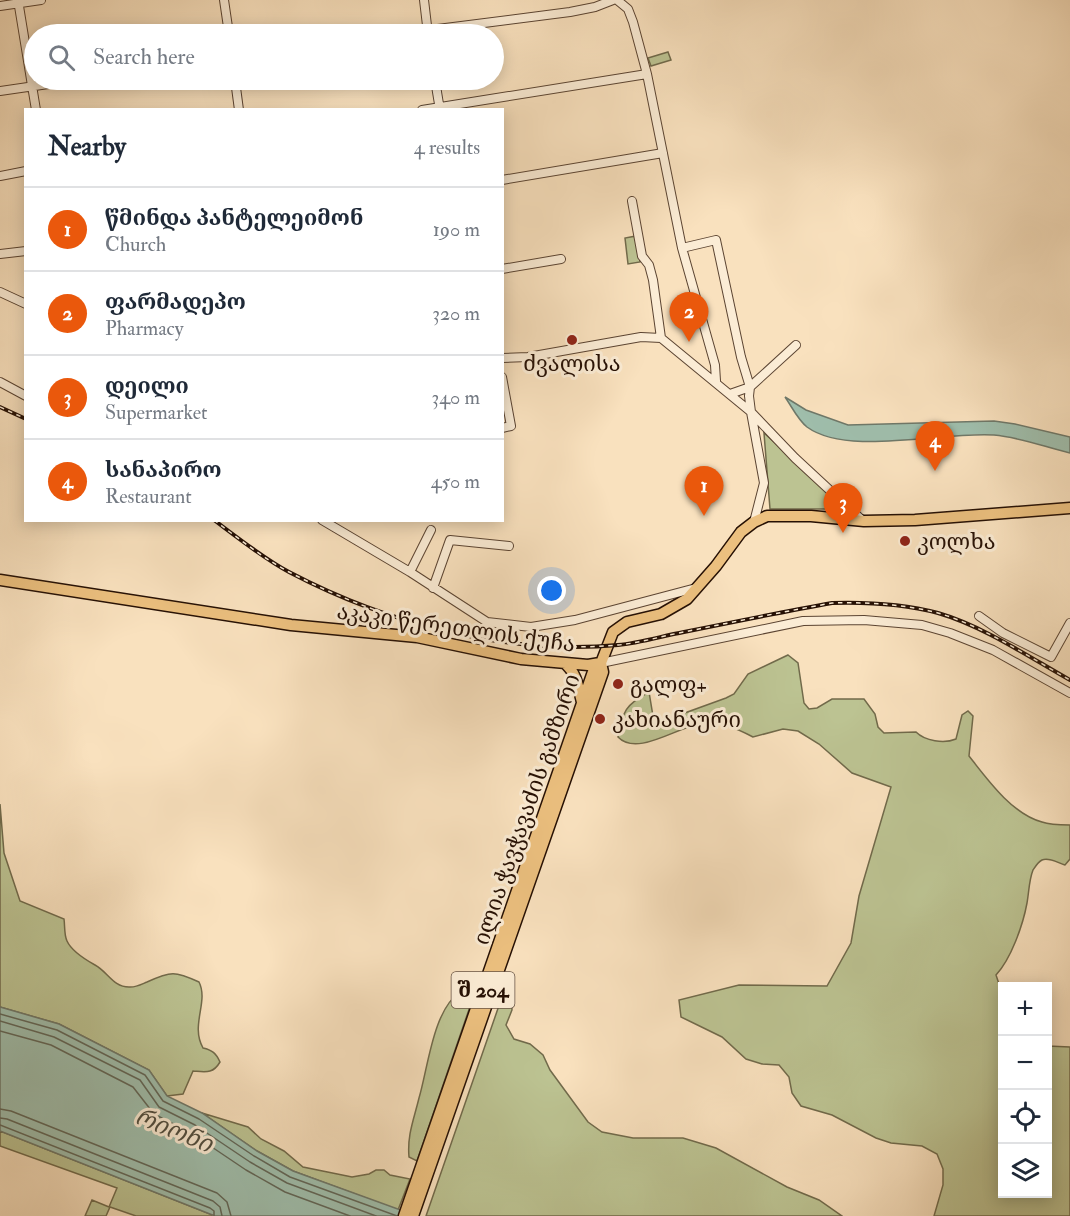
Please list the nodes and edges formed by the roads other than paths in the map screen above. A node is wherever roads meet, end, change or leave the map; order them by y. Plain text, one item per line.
1 (41, 0) edge
2 (224, 0) edge
3 (424, 0) edge
4 (612, 0) edge
5 (18, 2) edge
6 (0, 6) edge
7 (228, 24) edge
8 (427, 24) edge
9 (485, 24) edge
10 (24, 38) edge
11 (647, 74) junction
12 (24, 87) edge
13 (33, 90) edge
14 (236, 90) edge
15 (436, 90) edge
16 (0, 91) edge
17 (36, 108) edge
18 (239, 108) edge
19 (439, 108) edge
20 (663, 153) junction
21 (24, 171) edge
22 (0, 176) edge
23 (504, 180) edge
24 (632, 201) dead end
25 (682, 248) junction
26 (24, 251) edge
27 (0, 254) edge
28 (561, 259) dead end
29 (504, 269) edge
30 (0, 292) edge
31 (24, 303) edge
32 (661, 338) junction
33 (796, 345) dead end
34 (504, 358) edge
35 (716, 381) junction
36 (0, 382) edge
37 (750, 387) junction
38 (504, 388) edge
39 (730, 393) junction
40 (24, 395) edge
41 (751, 412) junction
42 (504, 428) edge
43 (1070, 508) edge
44 (864, 521) junction
45 (325, 522) edge
46 (754, 522) junction
47 (431, 530) dead end
48 (509, 546) dead end
49 (410, 572) junction
50 (0, 580) edge
51 (433, 588) junction
52 (697, 588) junction
53 (979, 616) dead end
54 (1070, 623) edge
55 (565, 663) junction
56 (601, 663) junction
57 (1070, 693) edge
58 (582, 705) junction
59 (567, 765) junction
60 (404, 1216) edge
61 (412, 1216) edge

1 - 5 street
2 - 7 street
3 - 8 street
4 - 9 street
4 - 11 street
5 - 6 street
5 - 10 street
11 - 19 street
11 - 20 street
12 - 16 street
13 - 17 street
14 - 18 street
15 - 19 street
20 - 23 street
20 - 25 street
21 - 22 street
24 - 32 street
25 - 35 street
25 - 37 street
26 - 27 street
28 - 29 street
30 - 31 street
32 - 34 street
32 - 35 street
33 - 37 street
35 - 39 street
36 - 40 street
37 - 39 street
37 - 41 street
38 - 42 street
39 - 41 street
41 - 44 street
41 - 46 street
43 - 44 main road
44 - 46 main road
45 - 49 street
46 - 52 main road, შ 204
47 - 49 street
48 - 51 street
49 - 51 street
50 - 55 main road, აკაკი წერეთლის ქუჩა
51 - 52 street
52 - 56 main road, შ 204
53 - 54 street
55 - 56 main road, აკაკი წერეთლის ქუჩა
55 - 58 main road
56 - 57 street, აკაკი წერეთლის ქუჩა
56 - 58 main road, ილია ჭავჭავაძის გამზირი / შ 204
56 - 59 main road, ილია ჭავჭავაძის გამზირი / შ 204
58 - 59 main road, ილია ჭავჭავაძის გამზირი / შ 204
59 - 60 main road, ილია ჭავჭავაძის გამზირი / შ 204
59 - 61 main road, ილია ჭავჭავაძის გამზირი / შ 204

